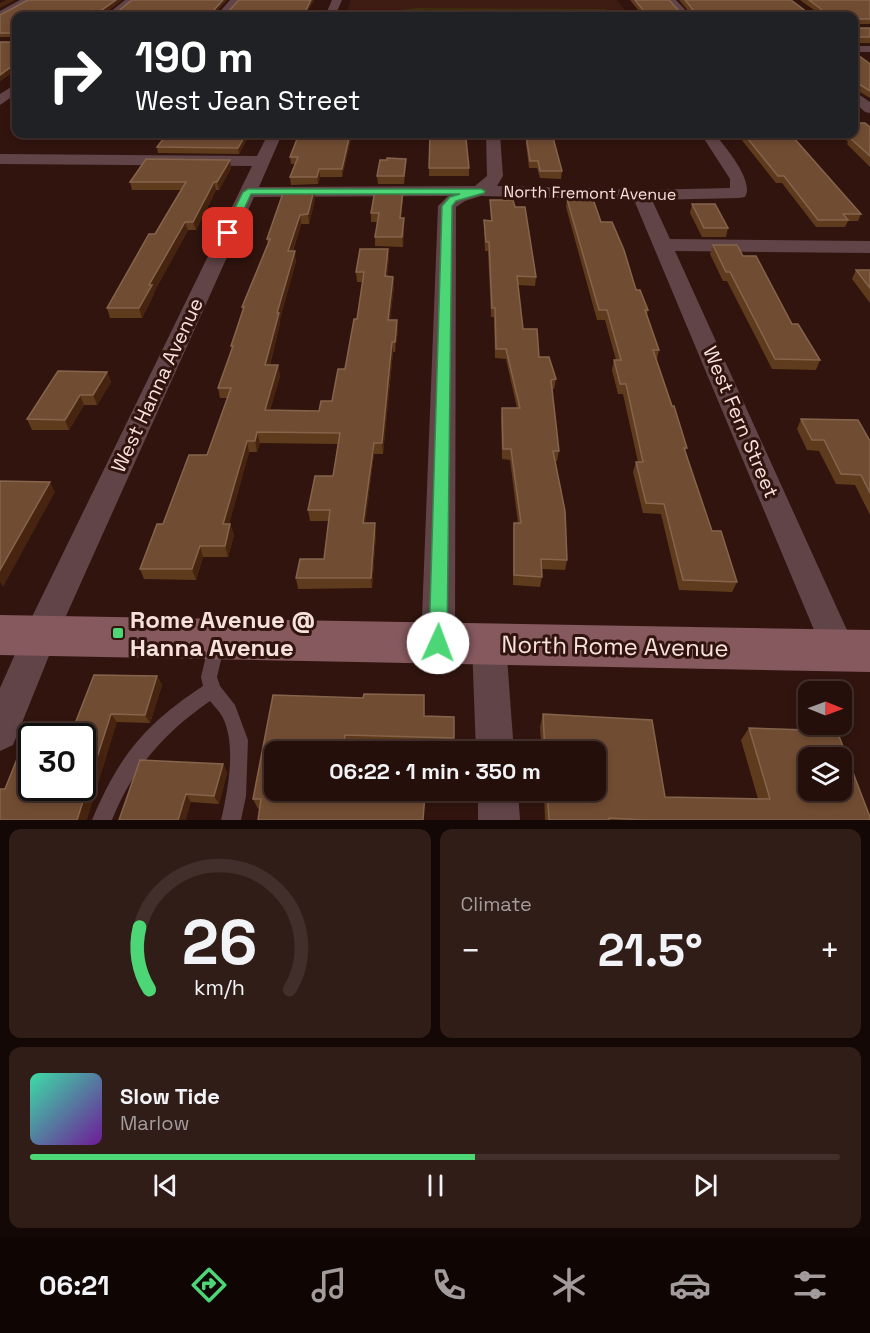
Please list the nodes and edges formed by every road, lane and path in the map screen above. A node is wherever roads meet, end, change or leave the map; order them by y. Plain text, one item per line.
1 (27, 0) edge
2 (131, 0) edge
3 (235, 0) edge
4 (671, 0) edge
5 (115, 12) edge
6 (224, 12) edge
7 (682, 12) edge
8 (0, 15) edge
9 (12, 91) edge
10 (858, 98) edge
11 (0, 101) edge
12 (870, 109) edge
13 (272, 138) edge
14 (493, 138) edge
15 (711, 138) edge
16 (0, 159) edge
17 (262, 161) junction
18 (481, 191) junction
19 (248, 192) junction
20 (641, 195) junction
21 (664, 245) junction
22 (870, 247) edge
23 (20, 635) edge
24 (218, 639) junction
25 (438, 643) junction
26 (489, 644) junction
27 (855, 650) edge
28 (212, 690) junction
29 (0, 732) edge
30 (494, 741) edge
31 (499, 801) edge
32 (102, 820) edge
33 (231, 820) edge
34 (500, 820) edge

1 - 8 street
2 - 5 street
3 - 6 street
4 - 7 street
9 - 11 street
10 - 12 street
13 - 17 street, West Hanna Avenue
14 - 18 street
15 - 20 street, North Fremont Avenue
16 - 17 street
17 - 19 street, West Hanna Avenue
18 - 19 street, North Fremont Avenue
18 - 20 street, North Fremont Avenue
18 - 25 street
19 - 23 street, West Hanna Avenue
20 - 21 street, West Fern Street
21 - 22 street
21 - 27 street, West Fern Street
23 - 24 street, North Rome Avenue
23 - 29 street, West Hanna Avenue
24 - 25 street, North Rome Avenue
24 - 28 lane
25 - 26 street, North Rome Avenue
26 - 27 street, North Rome Avenue
26 - 30 street
28 - 32 lane
28 - 33 lane
31 - 34 street

